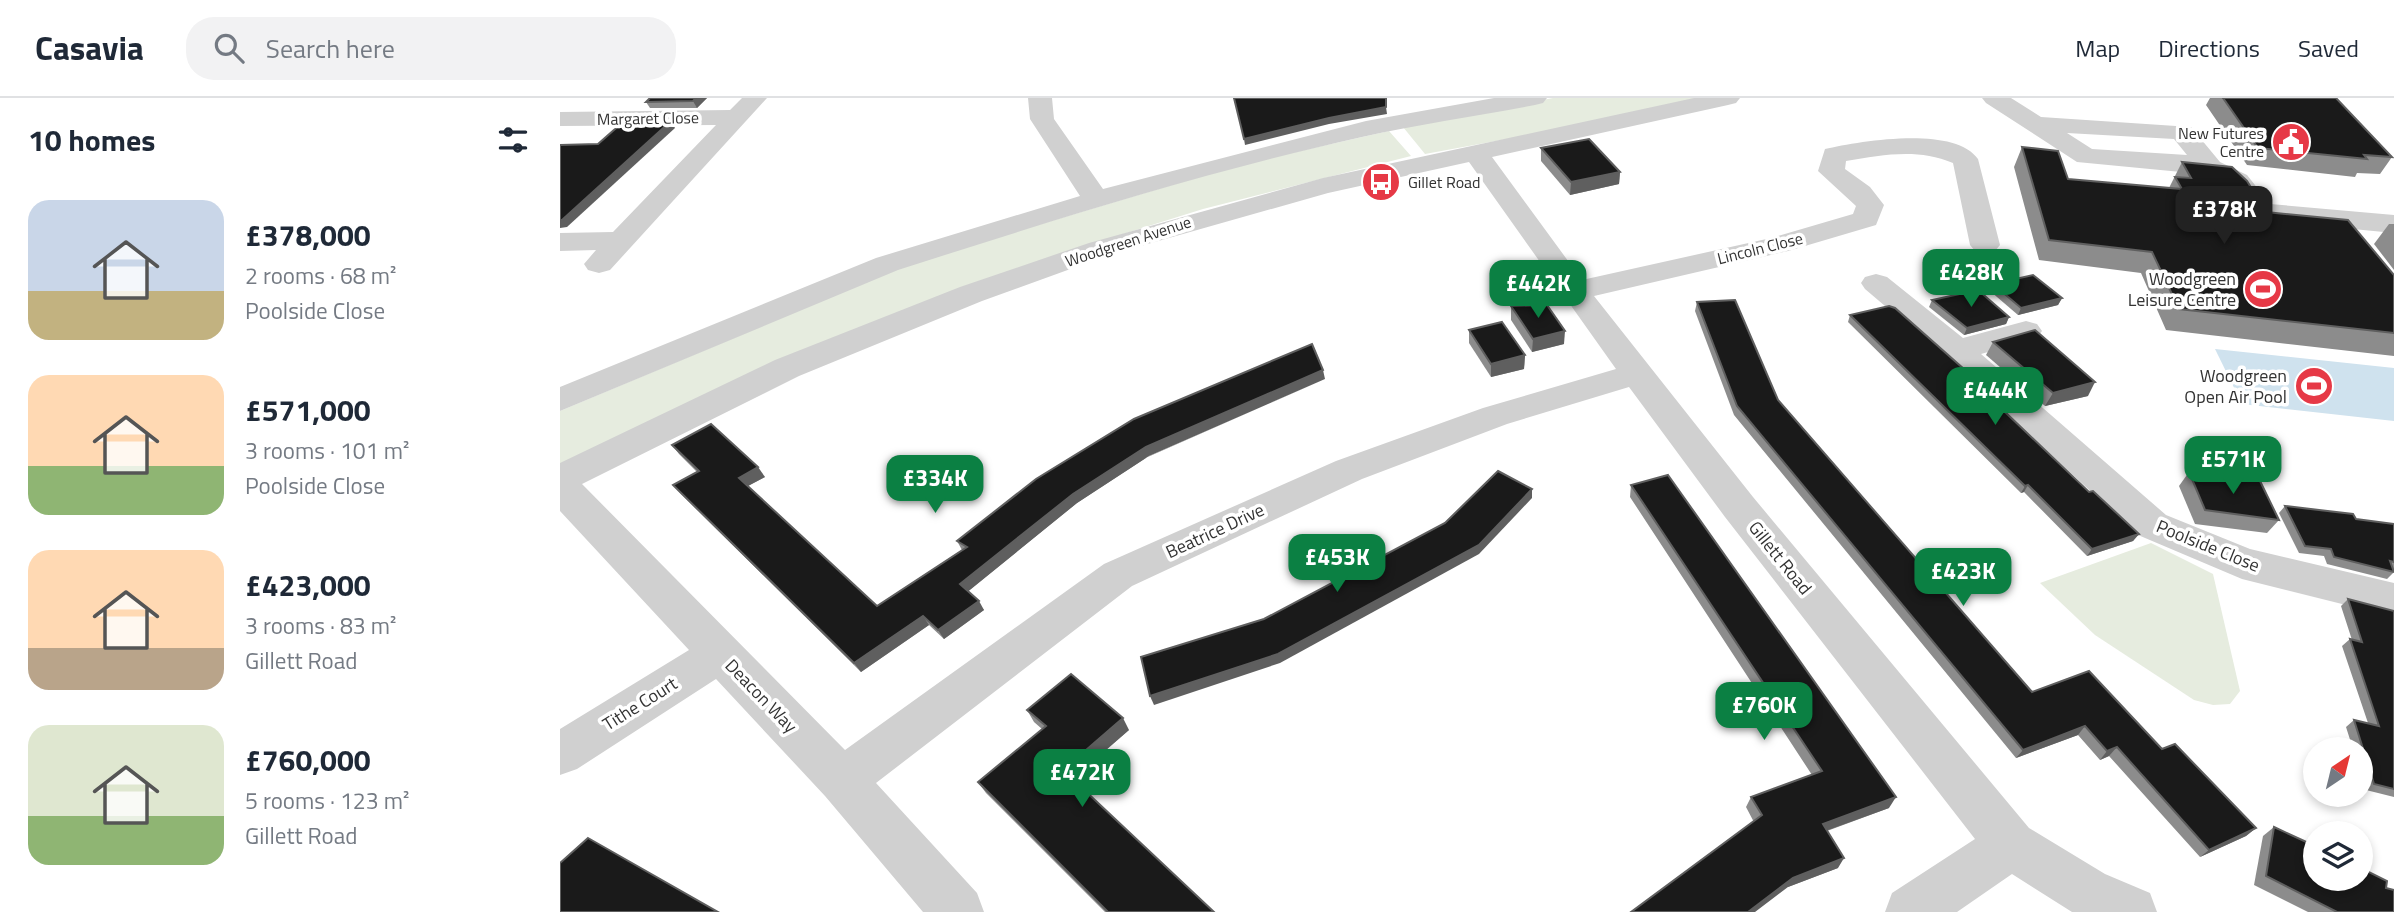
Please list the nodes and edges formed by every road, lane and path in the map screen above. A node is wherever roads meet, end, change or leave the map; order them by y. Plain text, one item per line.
1 (755, 98) edge
2 (1040, 98) edge
3 (1535, 98) edge
4 (1728, 98) edge
5 (1994, 98) edge
6 (736, 117) junction
7 (560, 119) edge
8 (1476, 153) junction
9 (1097, 199) junction
10 (2334, 218) junction
11 (2394, 224) edge
12 (623, 240) junction
13 (560, 242) edge
14 (1985, 245) dead end
15 (2358, 248) edge
16 (600, 264) dead end
17 (1875, 283) dead end
18 (1574, 291) junction
19 (2026, 331) edge
20 (1957, 350) junction
21 (1636, 374) junction
22 (560, 400) edge
23 (560, 482) edge
24 (2394, 600) edge
25 (719, 653) junction
26 (560, 754) edge
27 (842, 780) junction
28 (2011, 845) junction
29 (958, 912) edge
30 (1911, 912) edge
31 (2131, 912) edge

1 - 6 street, Margaret Close
2 - 9 street
3 - 9 street
4 - 8 street, Woodgreen Avenue
5 - 10 street
6 - 7 street, Margaret Close
6 - 12 street, Margaret Close
8 - 18 street, Gillett Road
8 - 23 street, Woodgreen Avenue
9 - 22 street
10 - 11 street
10 - 15 street
12 - 13 street
12 - 16 street, Margaret Close
14 - 18 street, Lincoln Close
17 - 20 street, Poolside Close
18 - 21 street, Gillett Road
19 - 20 street
20 - 24 street, Poolside Close
21 - 27 street, Beatrice Drive
21 - 28 street, Gillett Road
23 - 25 street, Deacon Way
25 - 26 street, Tithe Court
25 - 27 street, Deacon Way
27 - 29 street, Deacon Way
28 - 30 street
28 - 31 street, Gillett Road

